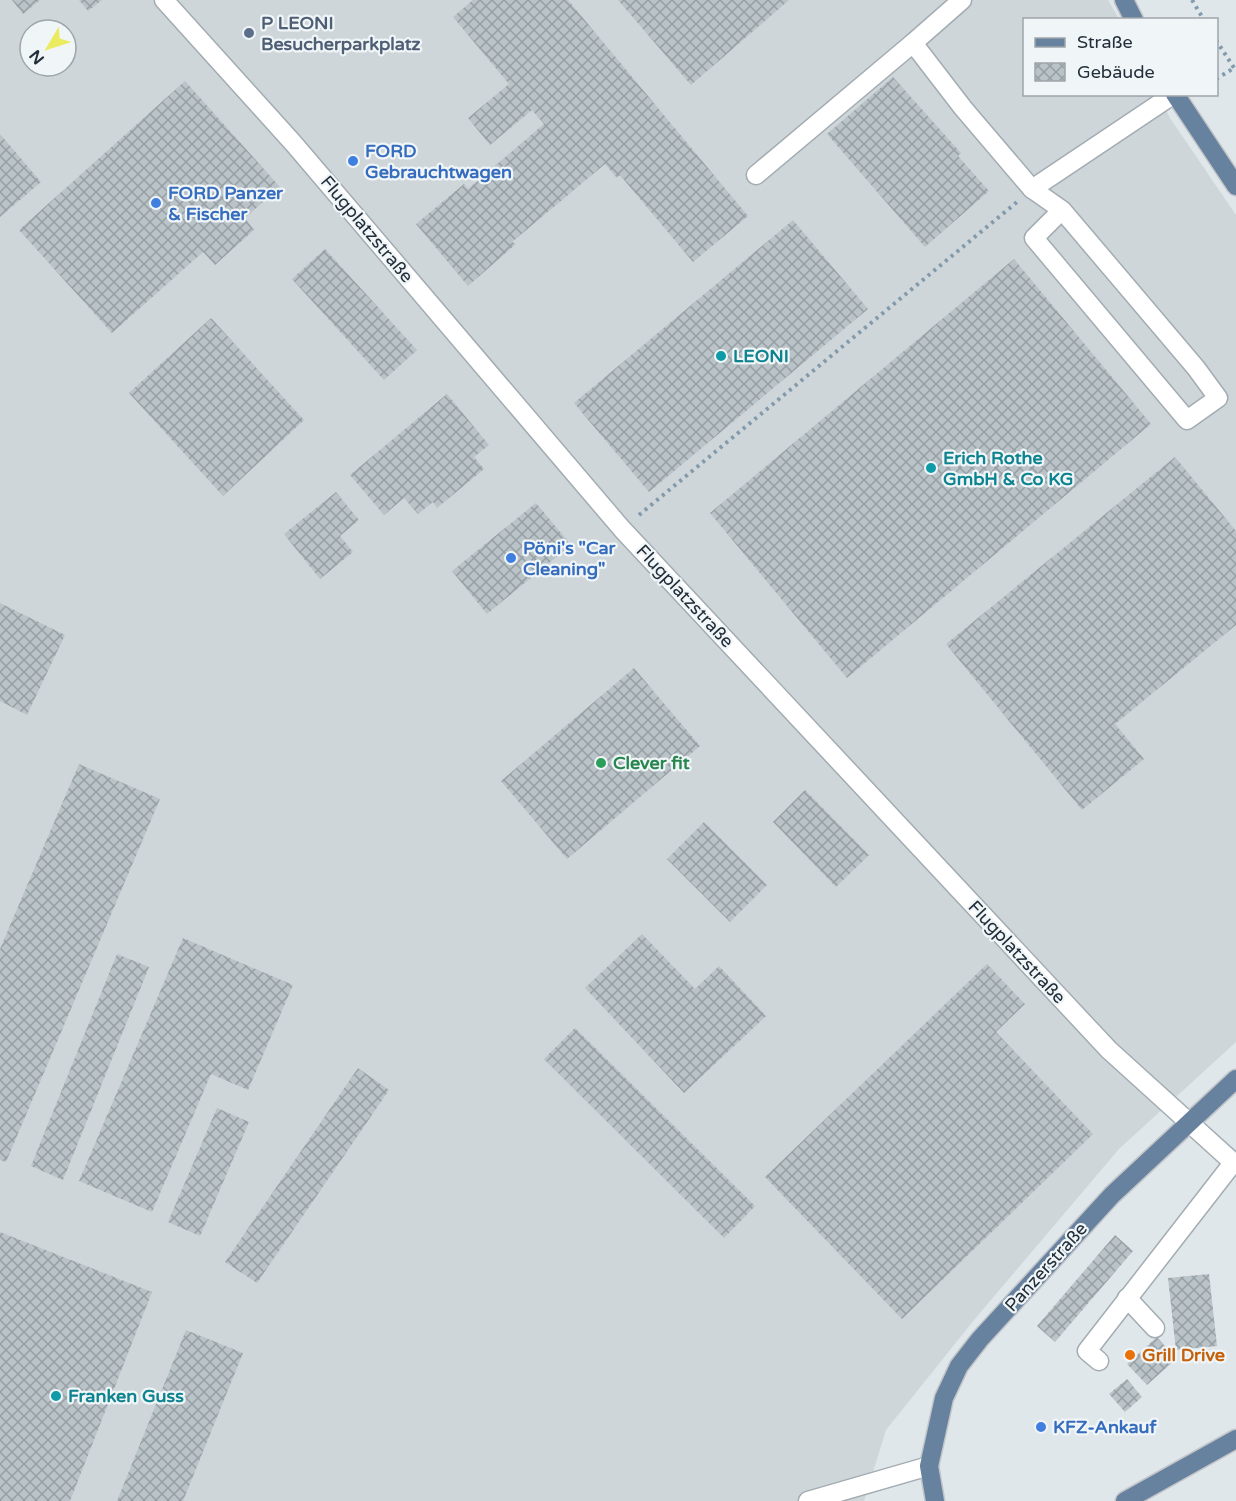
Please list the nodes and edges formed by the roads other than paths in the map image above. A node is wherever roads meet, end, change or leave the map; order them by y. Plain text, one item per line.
1 (164, 0) edge
2 (962, 0) edge
3 (1124, 0) edge
4 (1133, 18) edge
5 (913, 43) junction
6 (1171, 96) edge
7 (1175, 96) edge
8 (756, 175) dead end
9 (1236, 186) edge
10 (1032, 189) junction
11 (1062, 210) junction
12 (1236, 1080) edge
13 (1188, 1122) junction
14 (1235, 1164) edge
15 (1127, 1298) junction
16 (1155, 1328) dead end
17 (1100, 1362) dead end
18 (1236, 1439) edge
19 (929, 1466) junction
20 (937, 1499) edge
21 (808, 1501) edge
22 (1125, 1501) edge

1 - 13 street, Flugplatzstraße
2 - 5 street
3 - 4 main road
5 - 8 street
5 - 10 street
6 - 10 street
7 - 9 main road
10 - 11 street
11 - 11 street
12 - 13 main road, Panzerstraße
13 - 14 street, Flugplatzstraße
13 - 19 main road, Panzerstraße
14 - 15 street
15 - 16 street
15 - 17 street
18 - 22 main road
19 - 20 main road, Panzerstraße
19 - 21 street

